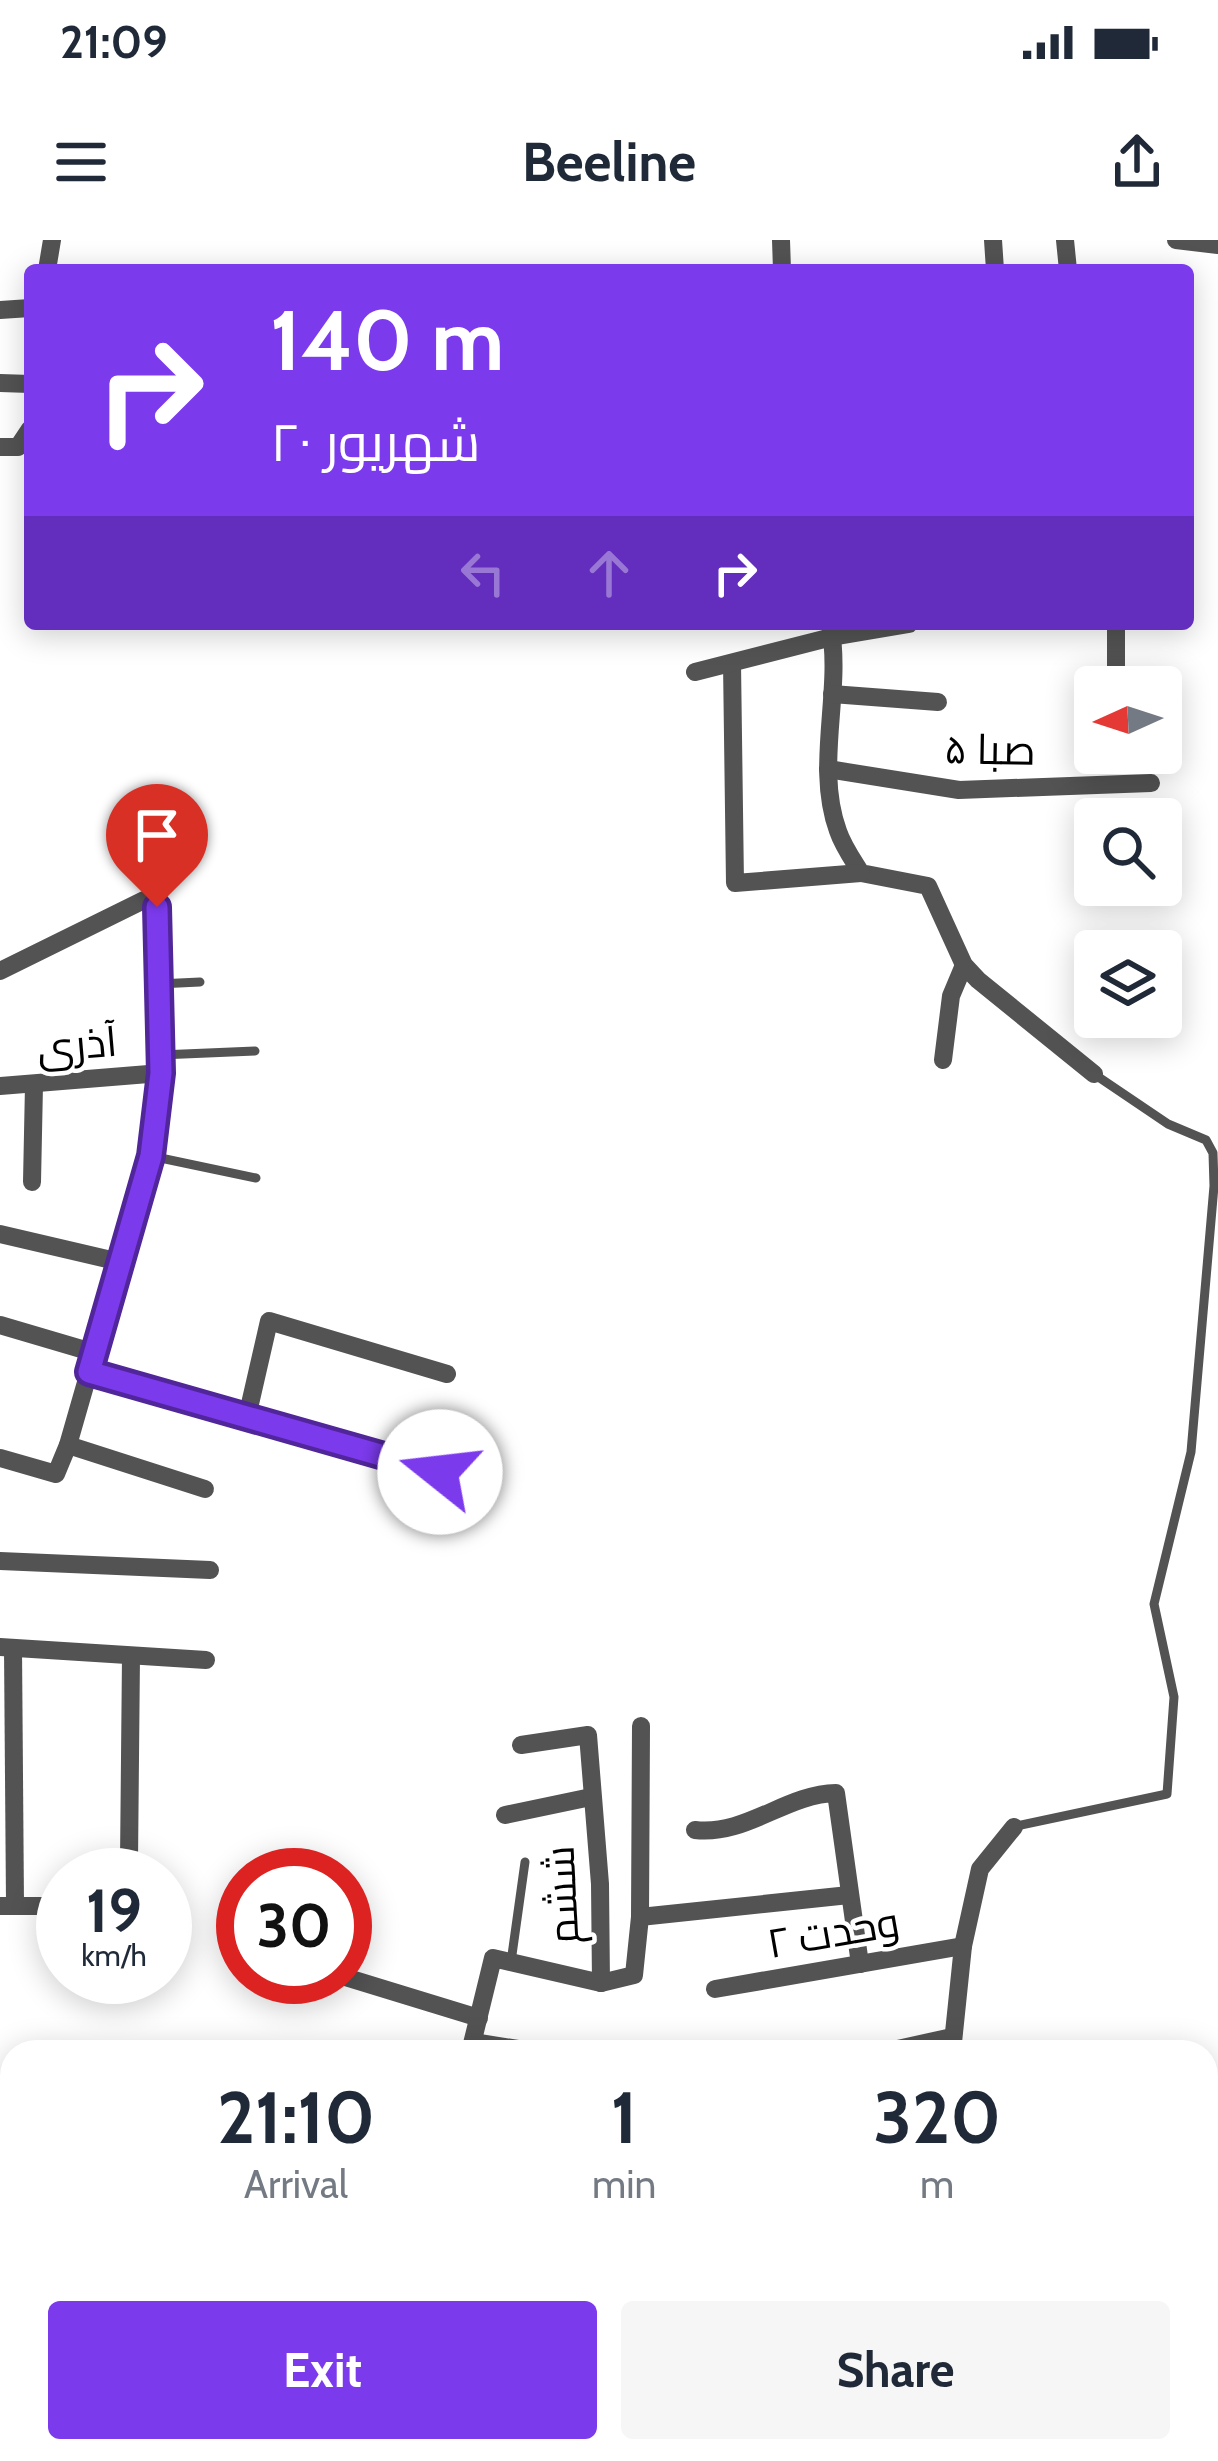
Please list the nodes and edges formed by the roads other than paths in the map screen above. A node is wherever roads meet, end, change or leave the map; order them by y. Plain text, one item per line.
1 (1176, 240) edge
2 (1218, 245) edge
3 (1116, 630) edge
4 (831, 631) edge
5 (732, 663) junction
6 (1116, 666) edge
7 (695, 672) dead end
8 (832, 694) junction
9 (938, 702) dead end
10 (828, 769) junction
11 (1151, 783) dead end
12 (861, 873) junction
13 (964, 964) junction
14 (0, 971) edge
15 (200, 982) dead end
16 (158, 984) junction
17 (255, 1051) dead end
18 (944, 1060) dead end
19 (160, 1064) junction
20 (1094, 1074) joint
21 (34, 1085) junction
22 (0, 1086) edge
23 (151, 1156) junction
24 (256, 1178) dead end
25 (32, 1182) dead end
26 (0, 1234) edge
27 (120, 1262) junction
28 (0, 1325) edge
29 (92, 1362) junction
30 (446, 1374) dead end
31 (247, 1418) junction
32 (68, 1445) junction
33 (0, 1459) edge
34 (440, 1472) dead end
35 (206, 1489) dead end
36 (0, 1561) edge
37 (210, 1570) dead end
38 (6, 1647) edge
39 (131, 1656) junction
40 (206, 1660) dead end
41 (641, 1726) dead end
42 (521, 1745) dead end
43 (591, 1797) junction
44 (505, 1815) dead end
45 (1014, 1827) joint
46 (695, 1829) dead end
47 (129, 1848) edge
48 (525, 1862) dead end
49 (849, 1895) junction
50 (7, 1905) edge
51 (640, 1917) junction
52 (963, 1946) junction
53 (511, 1962) junction
54 (860, 1964) junction
55 (601, 1984) junction
56 (372, 1985) edge
57 (715, 1989) dead end
58 (479, 2018) junction
59 (474, 2040) edge
60 (953, 2040) edge

1 - 2 street
3 - 6 street
4 - 5 street
4 - 8 street
5 - 7 street
5 - 12 street
8 - 9 street
8 - 10 street
10 - 11 street, صبا ۵
10 - 12 street
12 - 13 street
13 - 18 street
13 - 20 street
14 - 16 street
15 - 16 lane
16 - 19 street
17 - 19 lane
19 - 21 street, آذری
19 - 23 street
20 - 45 lane
21 - 22 street, آذری
21 - 25 street
23 - 24 lane
23 - 27 street
26 - 27 street
27 - 29 street
28 - 29 street
29 - 31 street
29 - 32 street
30 - 31 street
31 - 34 street
32 - 33 street
32 - 35 street
36 - 37 street
38 - 39 street
38 - 50 street
39 - 40 street
39 - 47 street
41 - 51 street
42 - 43 street, ششم
43 - 44 street
43 - 55 street, ششم
45 - 52 street
46 - 49 street
48 - 53 lane
49 - 51 street
49 - 54 street
51 - 55 street
52 - 54 street, وحدت ۲
52 - 60 street
53 - 55 street, ششم
53 - 58 street, ششم
54 - 57 street, وحدت ۲
56 - 58 street
58 - 59 street, ششم

